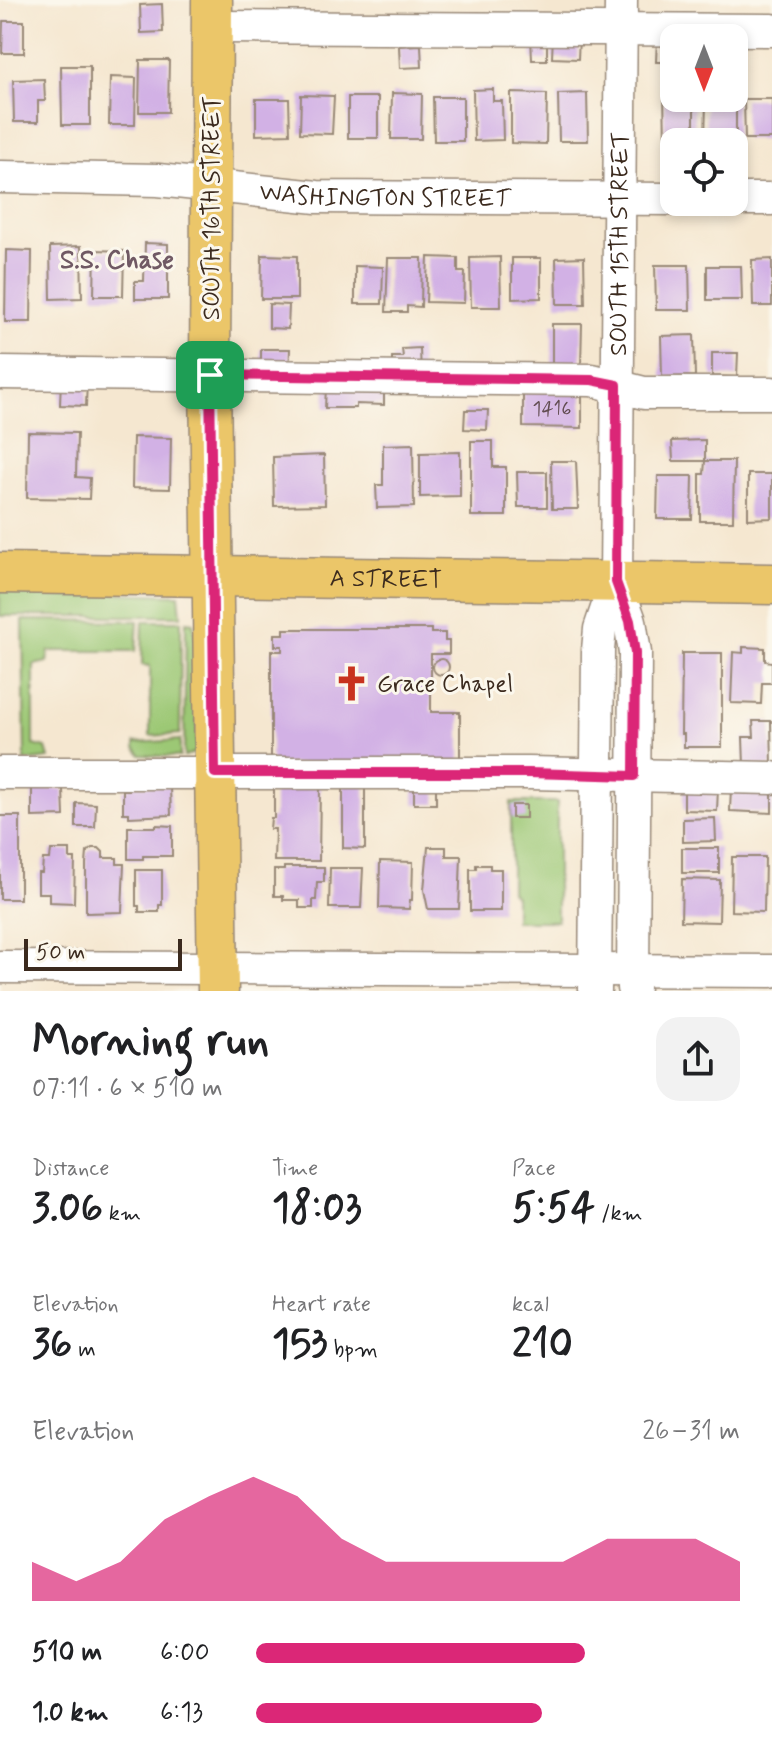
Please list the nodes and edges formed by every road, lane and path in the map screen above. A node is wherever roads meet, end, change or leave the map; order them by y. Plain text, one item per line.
1 (212, 14) edge
2 (621, 14) edge
3 (772, 30) edge
4 (0, 177) edge
5 (211, 186) junction
6 (619, 199) junction
7 (660, 199) edge
8 (748, 199) edge
9 (772, 199) edge
10 (0, 373) edge
11 (210, 375) junction
12 (617, 385) junction
13 (772, 393) edge
14 (0, 573) edge
15 (213, 577) junction
16 (616, 582) junction
17 (772, 584) edge
18 (0, 773) edge
19 (215, 773) junction
20 (597, 775) junction
21 (634, 776) junction
22 (772, 778) edge
23 (0, 967) edge
24 (772, 971) edge
25 (217, 979) edge
26 (596, 980) edge
27 (633, 980) edge

1 - 2 street
1 - 5 main road, SOUTH 16TH STREET
2 - 3 street
2 - 6 street, SOUTH 15TH STREET
4 - 5 street, WASHINGTON STREET
5 - 6 street, WASHINGTON STREET
5 - 11 main road, SOUTH 16TH STREET
6 - 7 street, WASHINGTON STREET
6 - 12 street, SOUTH 15TH STREET
8 - 9 street
10 - 11 street
11 - 12 street
11 - 15 main road, SOUTH 16TH STREET
12 - 13 street
12 - 16 street, SOUTH 15TH STREET
14 - 15 main road, A STREET
15 - 16 main road, A STREET
15 - 19 main road, SOUTH 16TH STREET
16 - 17 main road, A STREET
16 - 20 street
16 - 21 street
18 - 19 street
19 - 20 street
19 - 25 main road, SOUTH 16TH STREET
20 - 21 street
20 - 26 street
21 - 22 street
21 - 27 street
23 - 25 street
24 - 27 street
25 - 26 street
26 - 27 street

